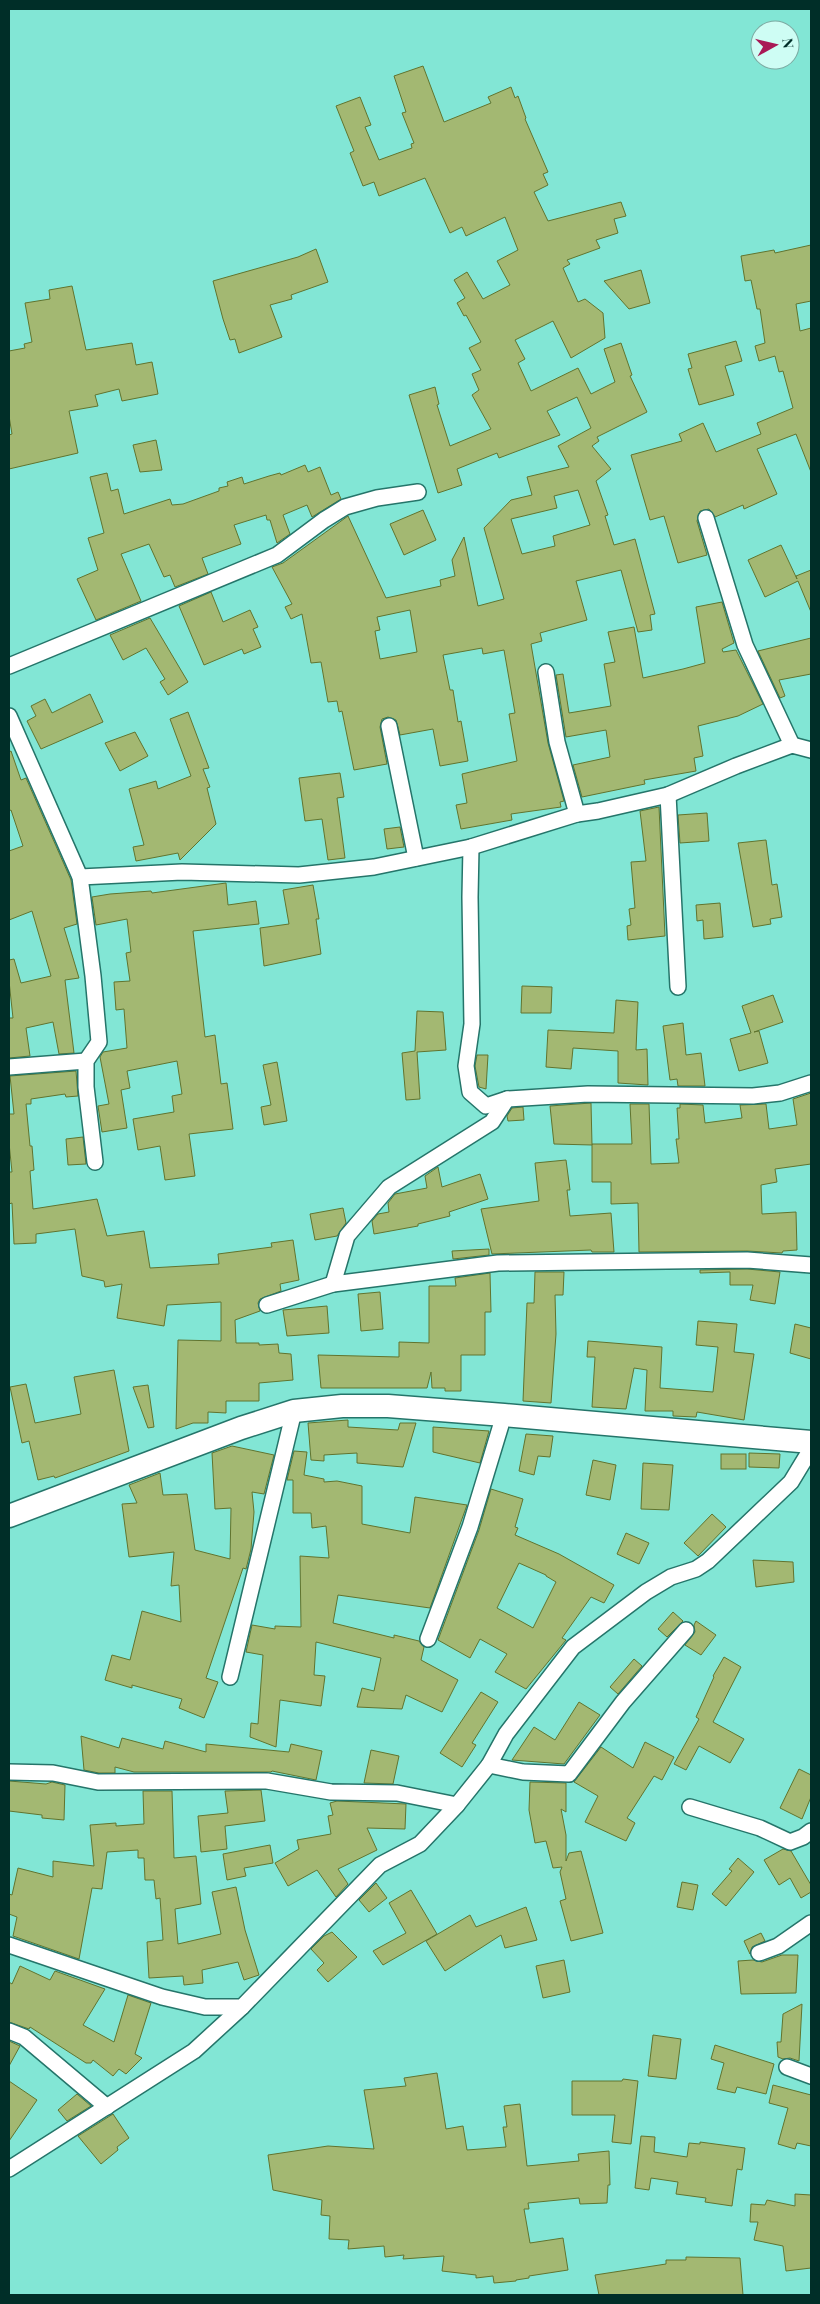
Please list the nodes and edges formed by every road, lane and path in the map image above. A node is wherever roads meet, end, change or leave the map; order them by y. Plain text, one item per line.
1 (418, 492) dead end
2 (706, 518) dead end
3 (9, 666) edge
4 (546, 672) dead end
5 (9, 716) edge
6 (389, 726) dead end
7 (792, 745) junction
8 (811, 750) edge
9 (668, 795) junction
10 (577, 814) junction
11 (471, 847) junction
12 (416, 858) junction
13 (80, 877) junction
14 (678, 987) dead end
15 (86, 1061) junction
16 (9, 1067) edge
17 (811, 1082) edge
18 (507, 1099) junction
19 (95, 1162) dead end
20 (811, 1265) edge
21 (333, 1284) junction
22 (267, 1305) dead end
23 (294, 1411) junction
24 (504, 1415) junction
25 (811, 1442) edge
26 (811, 1448) edge
27 (9, 1516) edge
28 (686, 1630) dead end
29 (428, 1640) dead end
30 (230, 1677) dead end
31 (488, 1764) junction
32 (9, 1772) edge
33 (457, 1805) junction
34 (690, 1807) dead end
35 (811, 1830) edge
36 (811, 1923) edge
37 (9, 1945) edge
38 (759, 1953) dead end
39 (242, 2007) junction
40 (9, 2030) edge
41 (787, 2067) dead end
42 (811, 2076) edge
43 (107, 2107) junction
44 (9, 2169) edge

1 - 3 street
2 - 7 street
4 - 10 street
5 - 13 street
6 - 12 street
7 - 8 street
7 - 9 street
9 - 10 street
9 - 14 street
10 - 11 street
11 - 12 street
11 - 18 street
12 - 13 street
13 - 15 street
15 - 16 street
15 - 19 street
17 - 18 street
18 - 21 street
20 - 21 street
21 - 22 street
23 - 24 main road
23 - 27 main road
23 - 30 street
24 - 25 main road
24 - 29 street
26 - 31 street
28 - 31 street
31 - 33 street
32 - 33 street
33 - 39 street
34 - 35 street
36 - 38 street
37 - 39 street
39 - 43 street
40 - 43 street
41 - 42 street
43 - 44 street

